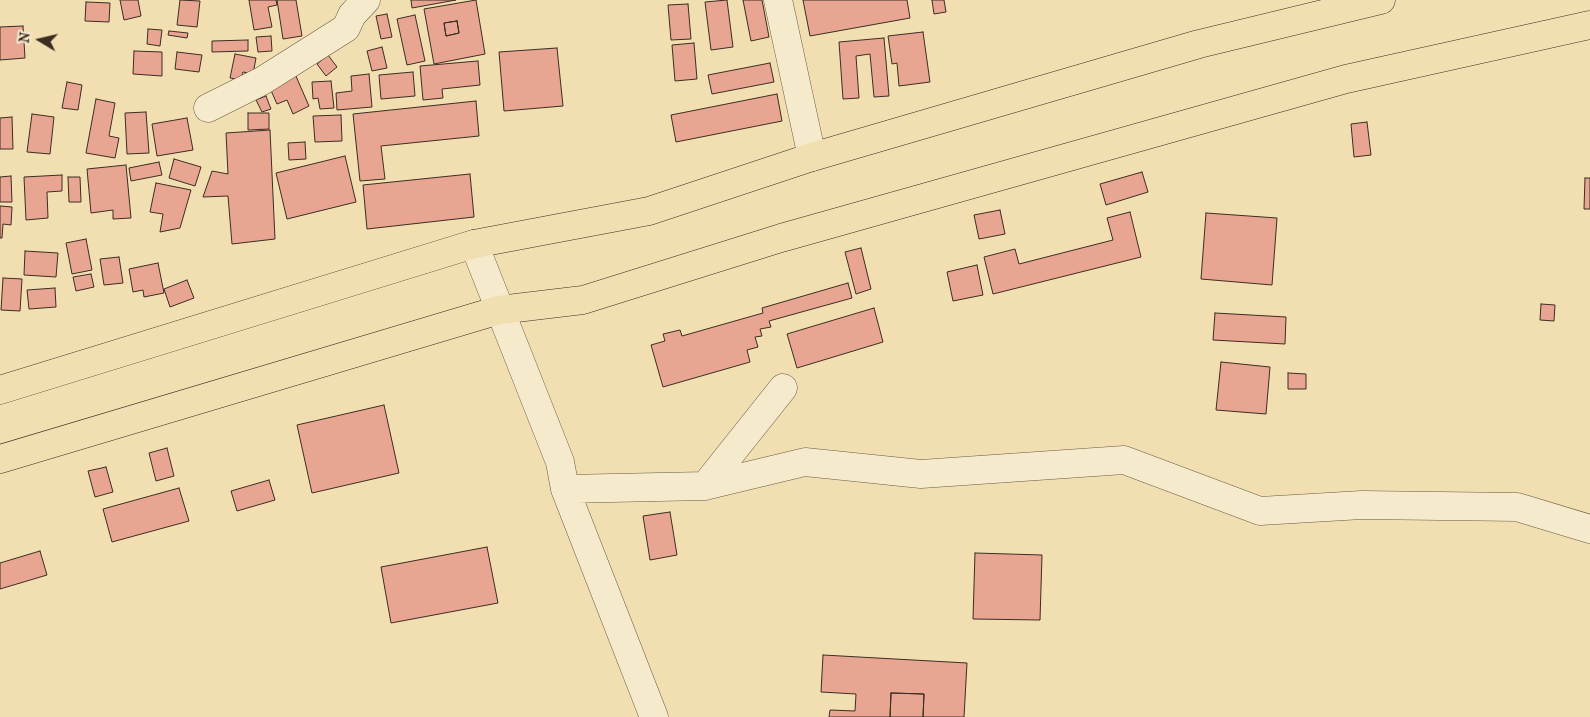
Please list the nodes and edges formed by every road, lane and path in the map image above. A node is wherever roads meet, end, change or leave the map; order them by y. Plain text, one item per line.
1 (366, 0) edge
2 (778, 0) edge
3 (1381, 0) edge
4 (1318, 8) edge
5 (1590, 25) edge
6 (208, 108) dead end
7 (812, 157) junction
8 (474, 244) junction
9 (499, 310) junction
10 (783, 388) dead end
11 (0, 390) edge
12 (0, 459) edge
13 (705, 486) junction
14 (565, 489) junction
15 (1590, 529) edge
16 (654, 717) edge

1 - 6 street
2 - 7 street
3 - 4 highway
4 - 7 highway
5 - 9 highway
7 - 8 highway
8 - 9 street
8 - 11 highway
9 - 12 highway
9 - 14 street
10 - 13 street
13 - 14 street
13 - 15 street
14 - 16 street

